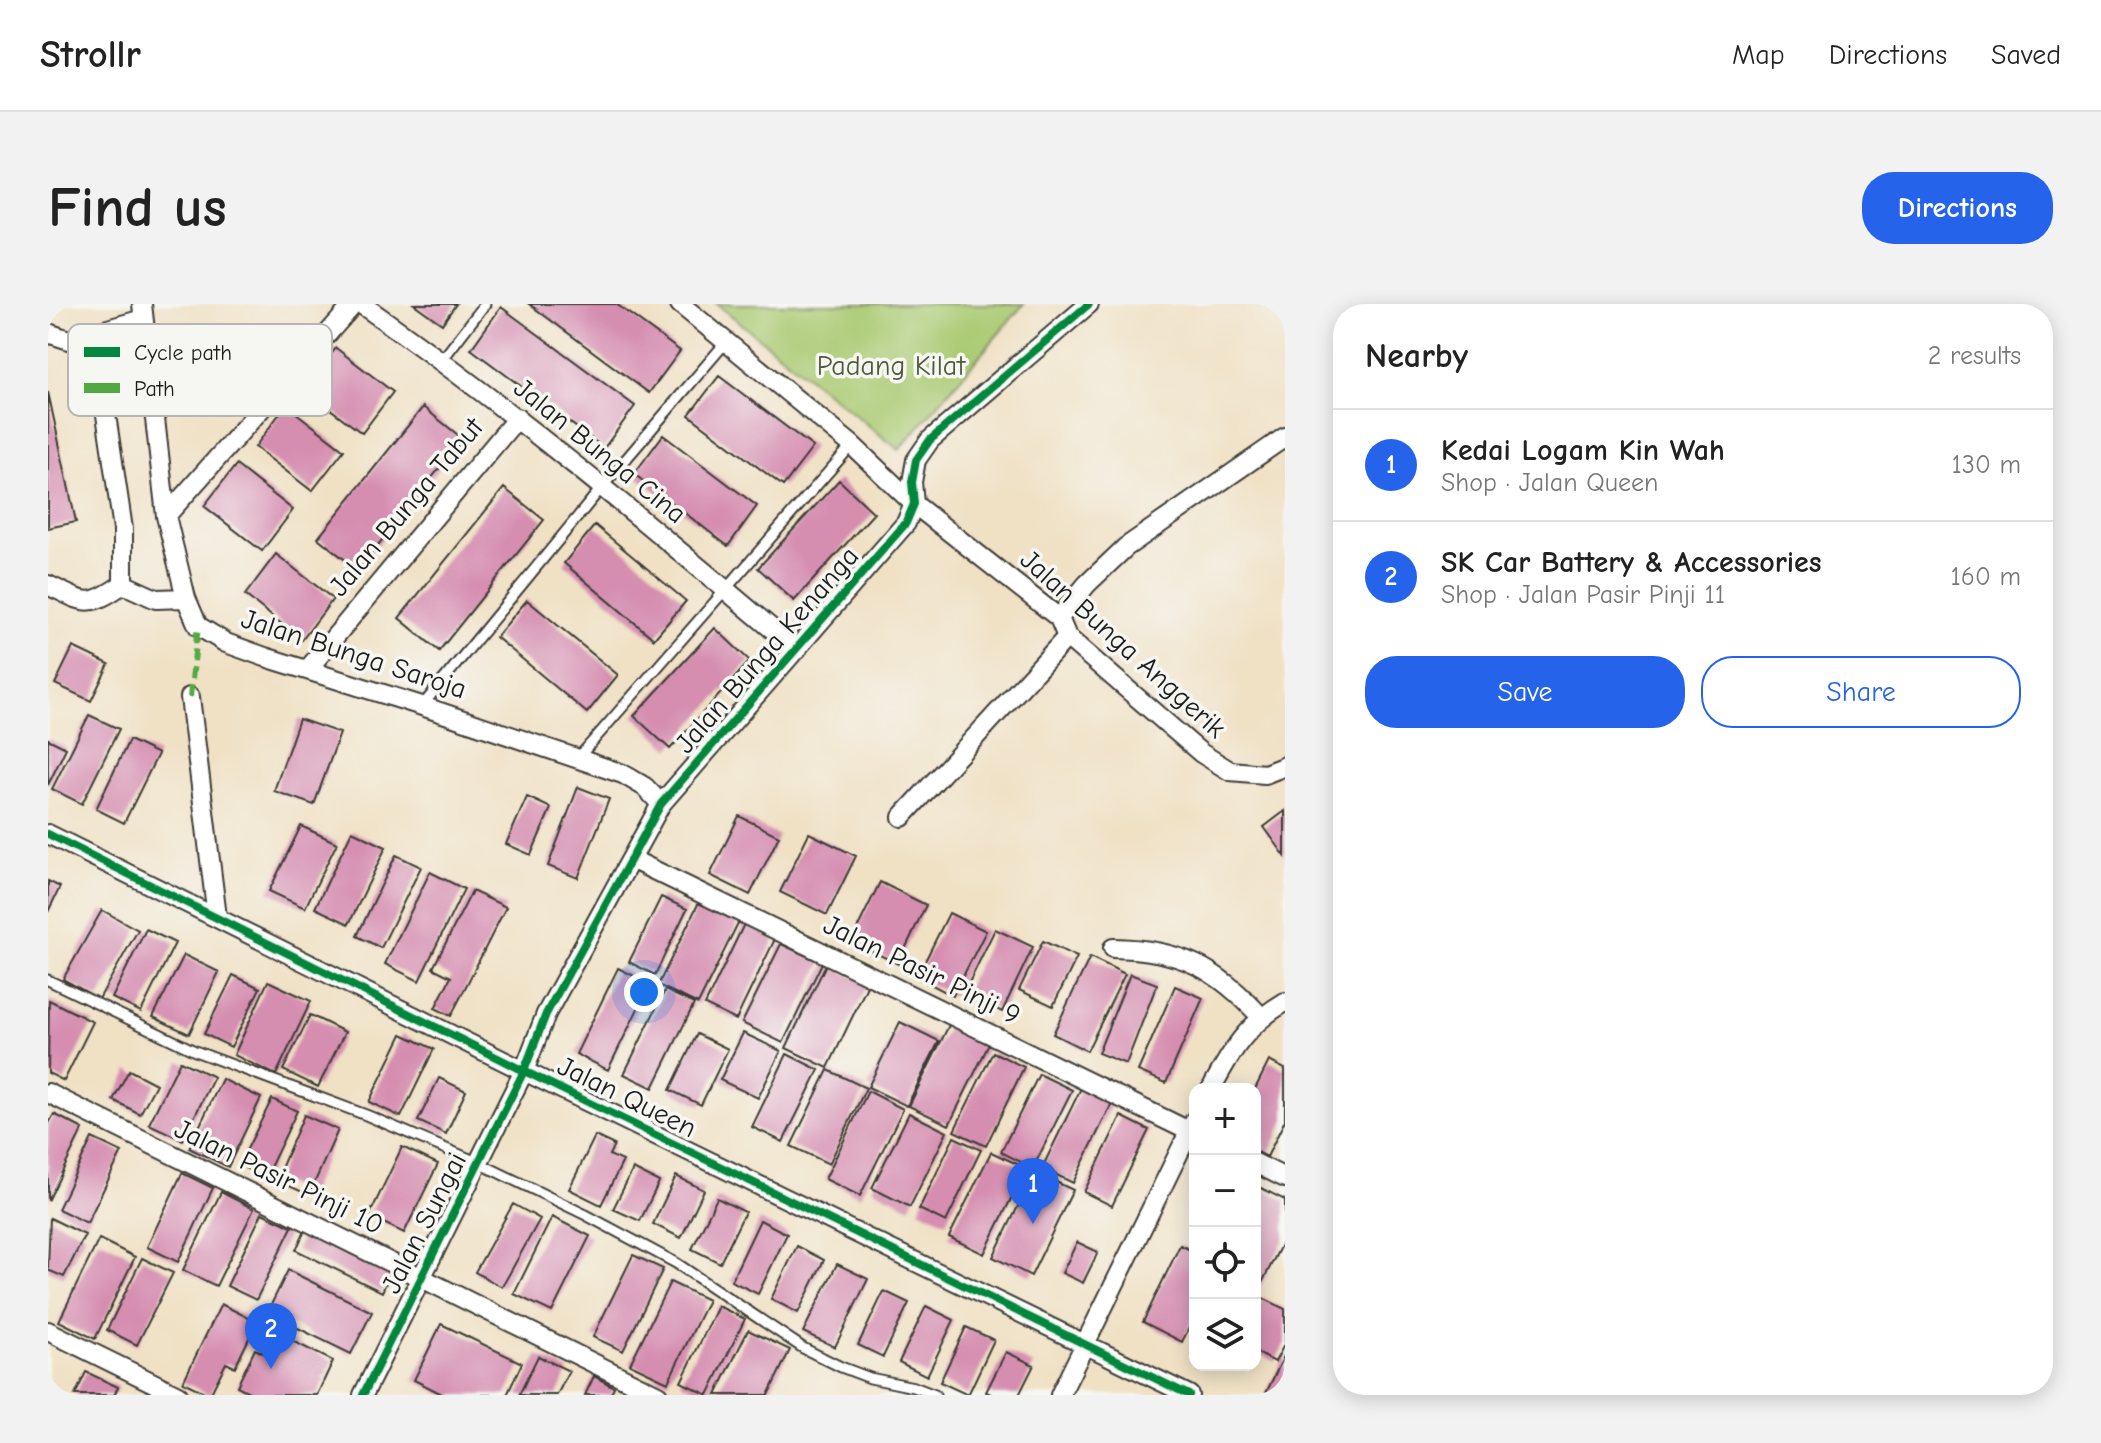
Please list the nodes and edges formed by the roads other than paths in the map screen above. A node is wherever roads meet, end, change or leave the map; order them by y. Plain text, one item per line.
1 (354, 304) edge
2 (361, 304) edge
3 (485, 304) edge
4 (680, 304) edge
5 (1089, 304) edge
6 (142, 312) edge
7 (116, 324) edge
8 (332, 329) edge
9 (48, 333) edge
10 (68, 340) edge
11 (726, 342) junction
12 (442, 360) junction
13 (106, 416) edge
14 (154, 416) edge
15 (255, 416) edge
16 (517, 418) junction
17 (1285, 437) edge
18 (852, 445) junction
19 (603, 486) junction
20 (914, 504) junction
21 (166, 516) junction
22 (123, 584) junction
23 (48, 585) edge
24 (726, 590) junction
25 (186, 598) junction
26 (1059, 618) junction
27 (1067, 637) junction
28 (797, 650) junction
29 (308, 669) junction
30 (190, 697) dead end
31 (422, 706) junction
32 (578, 758) junction
33 (1285, 766) edge
34 (661, 804) junction
35 (902, 817) dead end
36 (48, 834) edge
37 (631, 859) junction
38 (217, 917) junction
39 (1113, 948) dead end
40 (48, 980) edge
41 (1285, 1002) edge
42 (1261, 1017) junction
43 (524, 1071) junction
44 (1214, 1083) edge
45 (48, 1093) edge
46 (1189, 1126) edge
47 (1189, 1136) edge
48 (479, 1163) junction
49 (1261, 1166) edge
50 (1285, 1178) edge
51 (421, 1279) junction
52 (48, 1331) edge
53 (1085, 1345) junction
54 (178, 1395) edge
55 (363, 1395) edge
56 (658, 1395) edge
57 (935, 1395) edge
58 (1060, 1395) edge
59 (1189, 1395) edge

1 - 8 street
2 - 12 street, Jalan Bunga Cina
3 - 12 lane
4 - 11 street, Jalan Bunga Anggerik
5 - 20 street, Jalan Bunga Kenanga
6 - 7 street
9 - 10 street
11 - 18 street, Jalan Bunga Anggerik
11 - 19 lane
12 - 16 street, Jalan Bunga Cina
13 - 22 street
14 - 21 street, Jalan Bunga Saroja
15 - 21 street
16 - 19 street, Jalan Bunga Cina
16 - 29 street, Jalan Bunga Tabut
17 - 26 street
18 - 20 street, Jalan Bunga Anggerik
18 - 24 lane
19 - 24 street, Jalan Bunga Cina
19 - 31 lane
20 - 26 street, Jalan Bunga Anggerik
20 - 28 street, Jalan Bunga Kenanga
21 - 25 street, Jalan Bunga Saroja
22 - 23 street
22 - 25 street
24 - 28 street, Jalan Bunga Cina
24 - 32 lane
25 - 29 street, Jalan Bunga Saroja
26 - 27 street, Jalan Bunga Anggerik
27 - 33 street, Jalan Bunga Anggerik
27 - 35 street
28 - 34 street, Jalan Bunga Kenanga
29 - 31 street, Jalan Bunga Saroja
30 - 38 street
31 - 32 street, Jalan Bunga Saroja
32 - 34 street, Jalan Bunga Saroja
34 - 37 street, Jalan Bunga Kenanga
36 - 38 street, Jalan Queen
37 - 43 street, Jalan Bunga Kenanga
37 - 46 street, Jalan Pasir Pinji 9
38 - 43 street, Jalan Queen
39 - 42 street
40 - 48 lane
41 - 42 street
42 - 44 street
43 - 48 street, Jalan Sungai
43 - 53 street, Jalan Queen
45 - 51 street, Jalan Pasir Pinji 10
47 - 53 street
48 - 51 street, Jalan Sungai
48 - 57 lane
49 - 50 street
51 - 55 street, Jalan Sungai
51 - 56 street, Jalan Pasir Pinji 10
52 - 54 street
53 - 58 street
53 - 59 street, Jalan Queen

